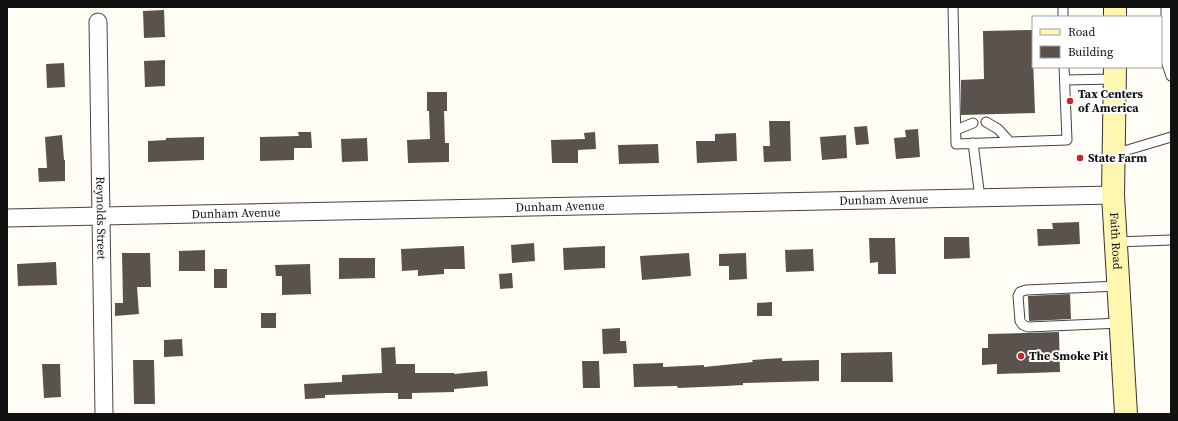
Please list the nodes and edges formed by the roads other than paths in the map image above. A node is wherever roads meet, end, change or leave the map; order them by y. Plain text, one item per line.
1 (953, 7) edge
2 (1166, 7) edge
3 (98, 22) dead end
4 (1169, 27) edge
5 (1064, 68) edge
6 (1114, 73) edge
7 (1171, 76) edge
8 (1065, 80) junction
9 (973, 122) dead end
10 (986, 122) dead end
11 (956, 130) junction
12 (1171, 137) edge
13 (1010, 142) junction
14 (973, 143) junction
15 (1114, 154) junction
16 (1113, 195) junction
17 (980, 198) junction
18 (102, 216) junction
19 (7, 218) edge
20 (1171, 240) edge
21 (1116, 242) junction
22 (1119, 286) junction
23 (1121, 323) junction
24 (104, 414) edge
25 (1126, 414) edge

1 - 11 lane
2 - 4 lane
3 - 18 street, Reynolds Street
4 - 7 lane
5 - 8 lane
6 - 8 lane
6 - 15 main road, Faith Road
8 - 13 lane
9 - 11 lane
10 - 13 lane
11 - 14 lane
12 - 15 lane
13 - 14 lane
14 - 17 lane
15 - 16 main road, Faith Road
16 - 17 street, Dunham Avenue
16 - 21 main road, Faith Road
17 - 18 street, Dunham Avenue
18 - 19 street, Dunham Avenue
18 - 24 street, Reynolds Street
20 - 21 lane
21 - 22 main road, Faith Road
22 - 23 main road, Faith Road
22 - 23 lane
23 - 25 main road, Faith Road

